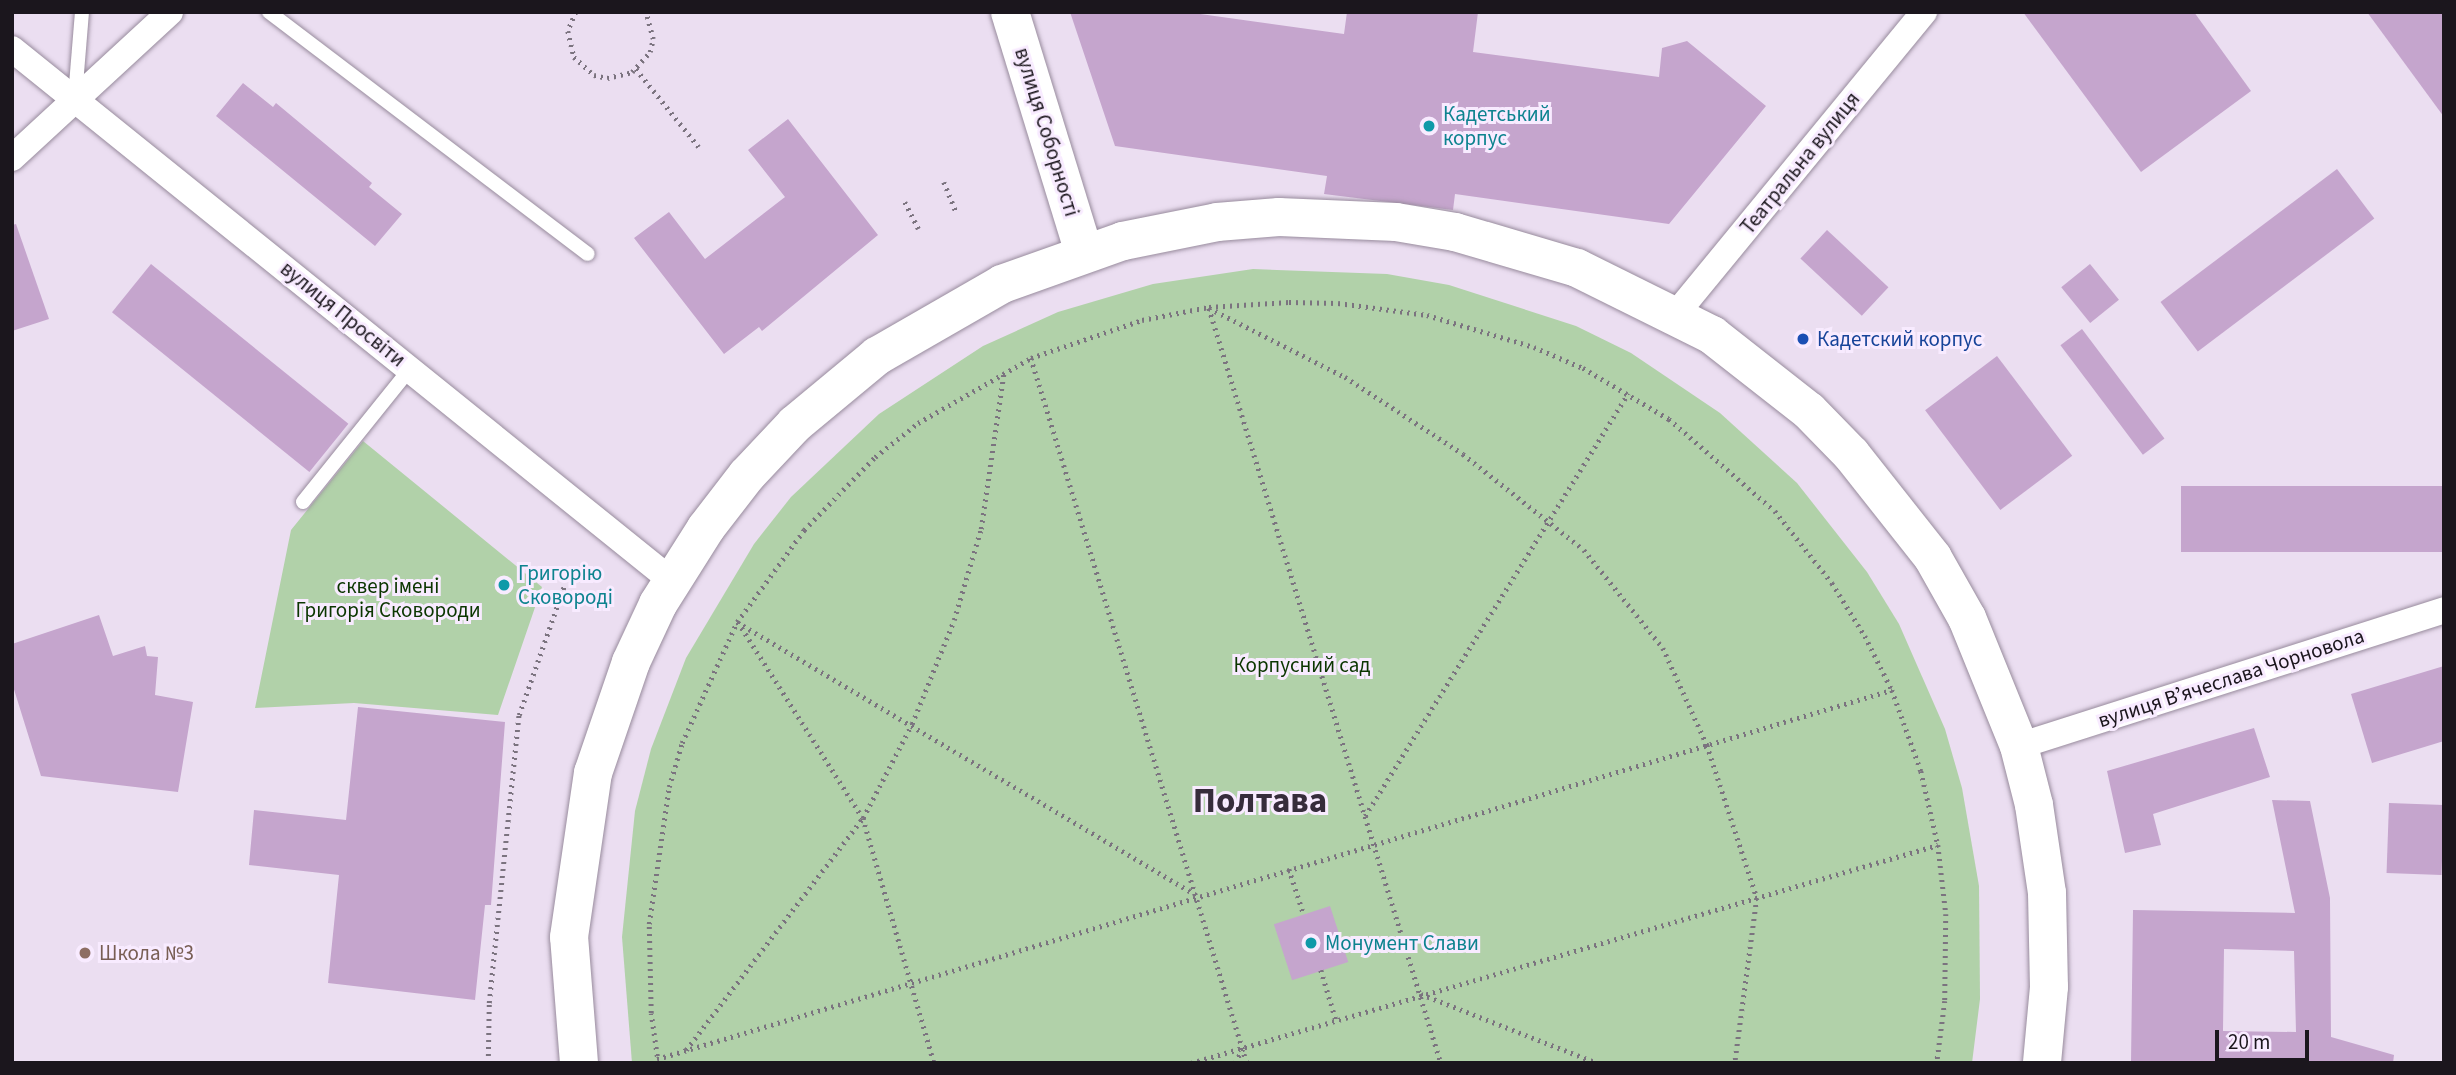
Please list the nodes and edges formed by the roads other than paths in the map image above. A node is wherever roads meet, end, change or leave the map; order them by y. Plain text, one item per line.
1 (82, 12) edge
2 (170, 12) edge
3 (269, 12) edge
4 (1010, 12) edge
5 (1924, 12) edge
6 (12, 49) edge
7 (75, 97) junction
8 (12, 158) edge
9 (1084, 252) junction
10 (588, 254) dead end
11 (1676, 314) junction
12 (410, 369) junction
13 (303, 502) dead end
14 (672, 581) junction
15 (2444, 610) edge
16 (2019, 746) junction
17 (579, 1063) edge
18 (2042, 1063) edge

1 - 7 lane
2 - 7 street
3 - 10 lane
4 - 9 main road, вулиця Соборності
5 - 11 street, Театральна вулиця
6 - 7 street, вулиця Просвіти
7 - 8 street
7 - 12 street, вулиця Просвіти
9 - 11 main road
9 - 14 main road
11 - 16 main road
12 - 13 lane
12 - 14 street, вулиця Просвіти
14 - 17 main road
15 - 16 street, вулиця Вʼячеслава Чорновола
16 - 18 main road

